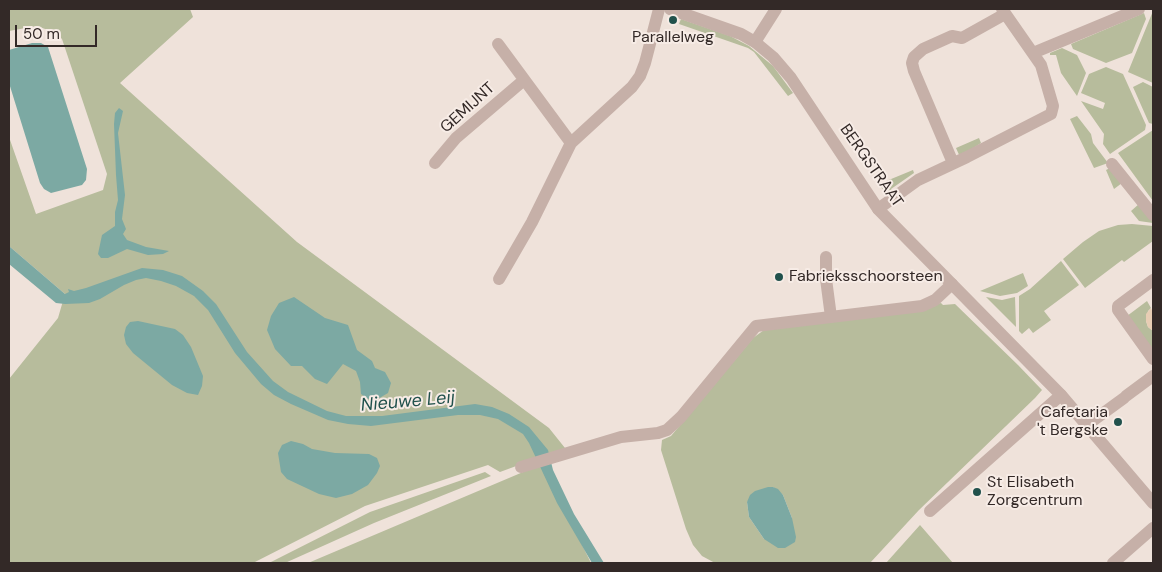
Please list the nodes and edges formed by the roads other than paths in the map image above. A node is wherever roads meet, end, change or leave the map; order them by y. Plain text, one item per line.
1 (659, 9) edge
2 (670, 9) edge
3 (776, 9) edge
4 (1139, 9) edge
5 (1003, 11) edge
6 (755, 42) junction
7 (498, 44) dead end
8 (1033, 53) junction
9 (524, 80) junction
10 (571, 142) junction
11 (956, 162) junction
12 (435, 163) dead end
13 (1112, 164) dead end
14 (878, 209) junction
15 (1153, 215) edge
16 (826, 257) dead end
17 (499, 279) dead end
18 (1153, 280) edge
19 (952, 284) junction
20 (831, 317) junction
21 (1153, 359) edge
22 (1153, 376) edge
23 (1061, 395) junction
24 (1087, 426) junction
25 (525, 466) dead end
26 (1153, 503) edge
27 (930, 511) dead end
28 (1153, 528) edge
29 (1112, 563) edge

1 - 10 street
2 - 6 street, BERGSTRAAT
3 - 6 street
4 - 8 street
5 - 8 street
5 - 11 street
6 - 14 street, BERGSTRAAT
7 - 9 street
8 - 11 street
9 - 10 street
9 - 12 street, GEMIJNT
10 - 17 street
11 - 14 street
13 - 15 street
14 - 19 street, BERGSTRAAT
16 - 20 street
18 - 21 street
19 - 20 street
19 - 23 street, BERGSTRAAT
20 - 25 street
22 - 24 street
23 - 24 street, BERGSTRAAT
23 - 27 street
24 - 26 street, BERGSTRAAT
28 - 29 street

